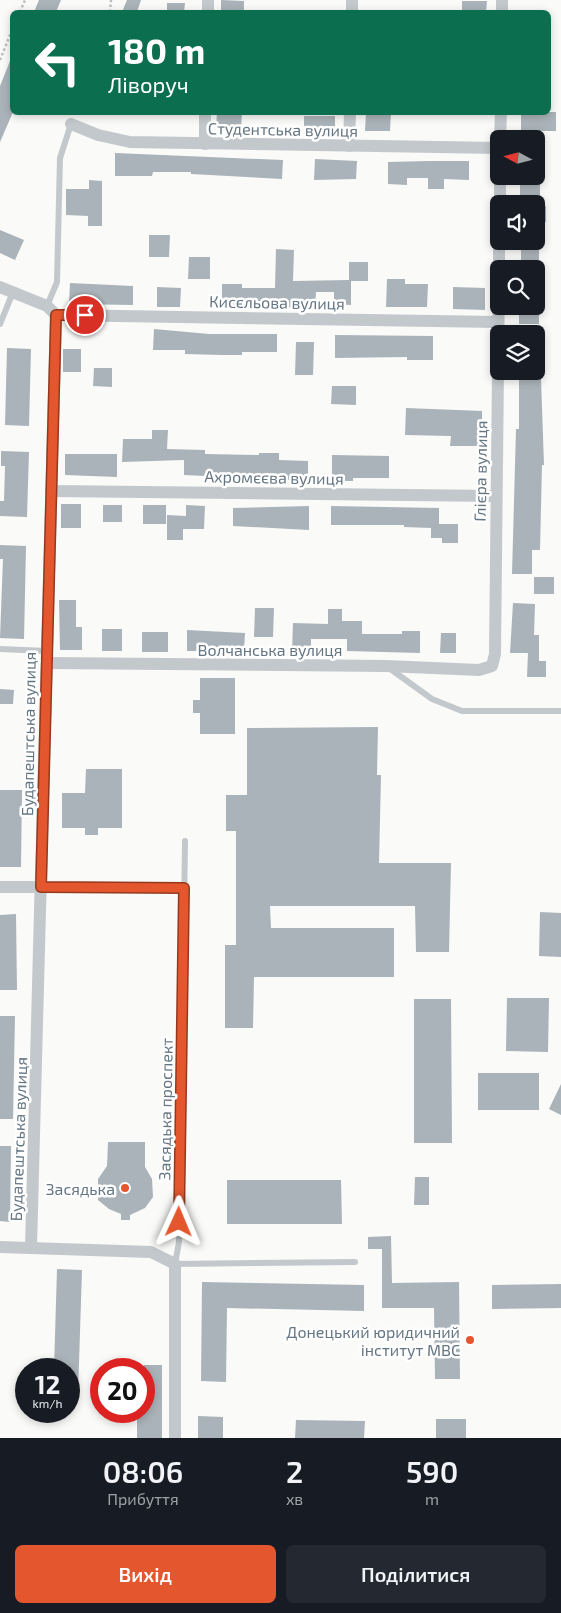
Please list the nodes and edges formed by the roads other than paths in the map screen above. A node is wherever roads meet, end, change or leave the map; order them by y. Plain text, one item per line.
1 (206, 115) edge
2 (350, 115) edge
3 (501, 115) edge
4 (70, 124) joint
5 (500, 130) edge
6 (205, 144) junction
7 (349, 146) junction
8 (490, 148) edge
9 (0, 287) edge
10 (13, 292) junction
11 (51, 310) junction
12 (498, 315) edge
13 (498, 322) junction
14 (0, 324) edge
15 (51, 491) junction
16 (496, 496) junction
17 (0, 649) edge
18 (47, 657) junction
19 (386, 666) junction
20 (492, 666) joint
21 (561, 711) edge
22 (185, 841) dead end
23 (0, 887) edge
24 (41, 887) junction
25 (184, 888) junction
26 (0, 1247) edge
27 (31, 1247) junction
28 (355, 1262) dead end
29 (175, 1264) junction
30 (174, 1438) edge

1 - 6 street
2 - 7 street
3 - 5 street
4 - 6 street, Студентська вулиця
4 - 11 lane
6 - 7 street, Студентська вулиця
7 - 8 street, Студентська вулиця
9 - 10 street
10 - 11 street
10 - 14 lane
11 - 13 street, Кисєльова вулиця
11 - 15 street, Будапештська вулиця
12 - 13 street, Глієра вулиця
13 - 16 street, Глієра вулиця
15 - 16 street, Ахромєєва вулиця
15 - 18 street, Будапештська вулиця
16 - 20 street, Глієра вулиця
17 - 18 lane
18 - 19 street, Волчанська вулиця
18 - 24 street, Будапештська вулиця
19 - 20 street, Волчанська вулиця
19 - 21 lane
22 - 25 lane, Засядька проспект
23 - 24 street
24 - 25 lane
24 - 27 street, Будапештська вулиця
25 - 29 lane, Засядька проспект
26 - 27 street
27 - 29 street
28 - 29 lane
29 - 30 street, Засядька проспект

